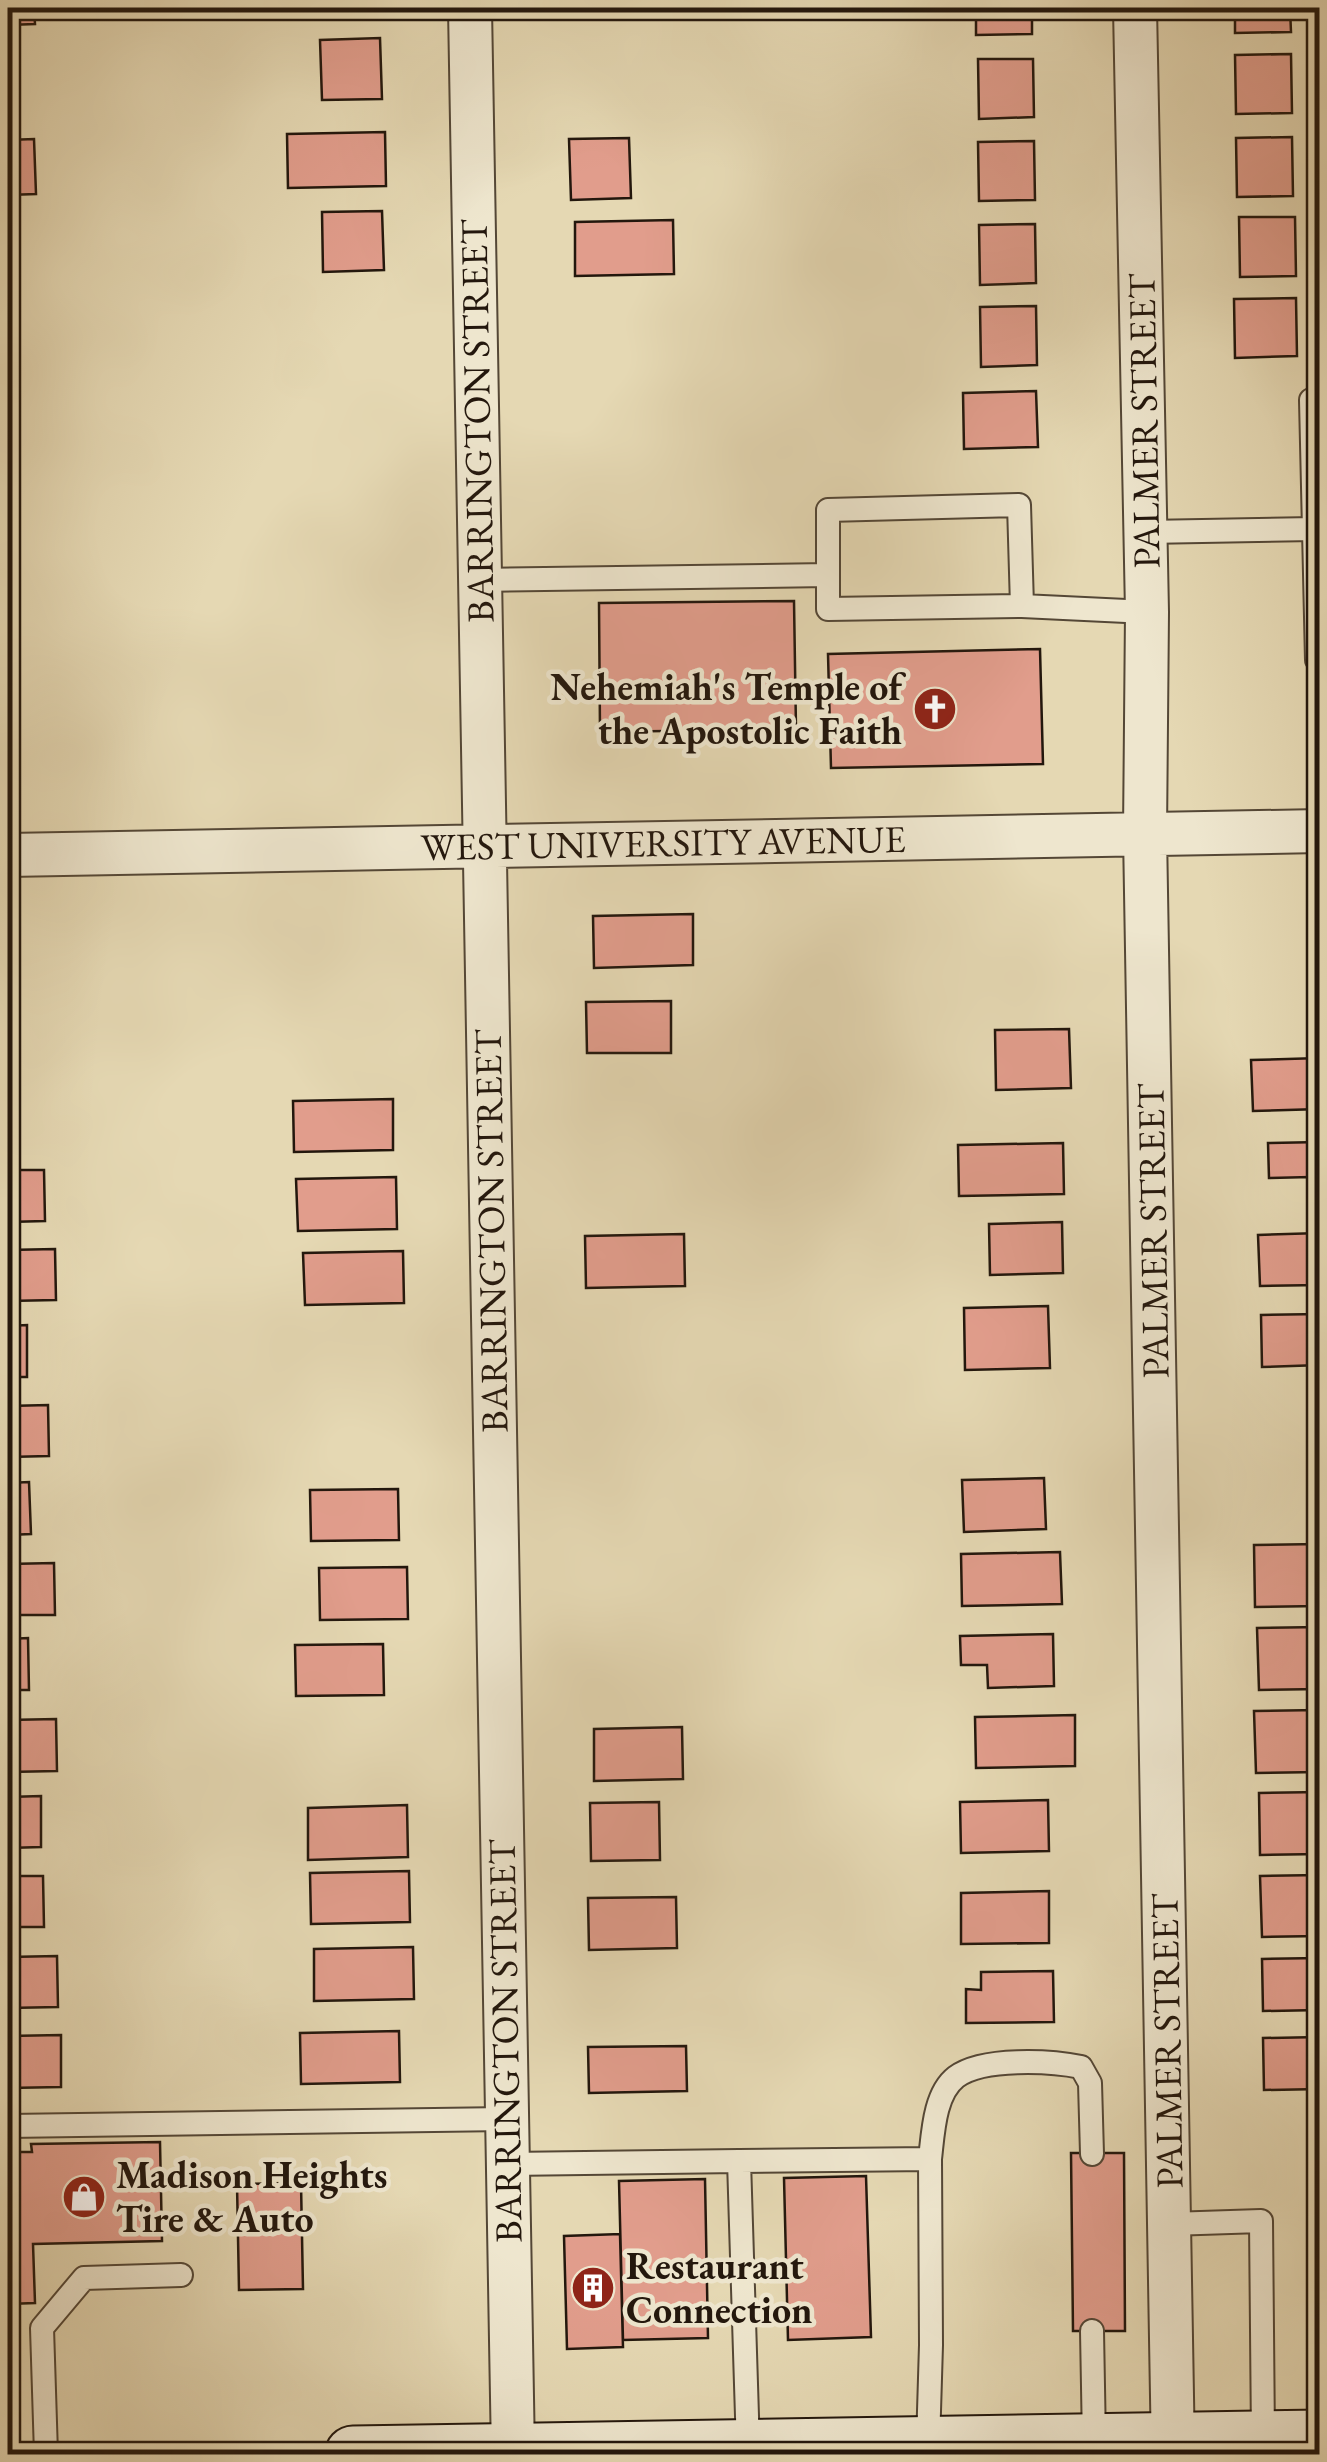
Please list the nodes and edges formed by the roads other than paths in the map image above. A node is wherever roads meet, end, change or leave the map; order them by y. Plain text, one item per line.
1 (470, 8) edge
2 (1135, 8) edge
3 (1320, 400) edge
4 (1314, 529) junction
5 (1146, 532) junction
6 (828, 575) junction
7 (479, 580) junction
8 (1022, 606) junction
9 (1148, 612) junction
10 (1320, 660) edge
11 (1320, 830) edge
12 (1145, 834) junction
13 (484, 846) junction
14 (8, 856) edge
15 (506, 2118) junction
16 (8, 2126) edge
17 (1092, 2154) dead end
18 (930, 2159) junction
19 (739, 2161) junction
20 (507, 2164) junction
21 (1170, 2224) junction
22 (181, 2275) dead end
23 (1092, 2332) dead end
24 (1320, 2438) edge
25 (1264, 2439) junction
26 (1094, 2442) junction
27 (928, 2446) junction
28 (1173, 2447) edge
29 (748, 2448) junction
30 (513, 2453) edge
31 (46, 2454) edge
32 (353, 2454) edge

1 - 7 street, BARRINGTON STREET
2 - 5 street, PALMER STREET
3 - 4 lane
4 - 5 lane
4 - 10 lane
5 - 9 street, PALMER STREET
6 - 7 lane
6 - 8 lane
6 - 8 lane
7 - 13 street, BARRINGTON STREET
8 - 9 lane
9 - 12 street, PALMER STREET
11 - 12 street, WEST UNIVERSITY AVENUE
12 - 13 street, WEST UNIVERSITY AVENUE
12 - 21 street, PALMER STREET
13 - 14 street, WEST UNIVERSITY AVENUE
13 - 15 street, BARRINGTON STREET
15 - 16 lane
15 - 20 street, BARRINGTON STREET
17 - 18 lane
18 - 19 lane
18 - 27 lane
19 - 20 lane
19 - 29 lane
20 - 30 street, BARRINGTON STREET
21 - 25 lane
21 - 28 street, PALMER STREET
22 - 31 lane
23 - 26 lane
24 - 25 main road
25 - 28 main road
26 - 27 main road
26 - 28 main road
27 - 29 main road
29 - 30 main road
30 - 32 main road

